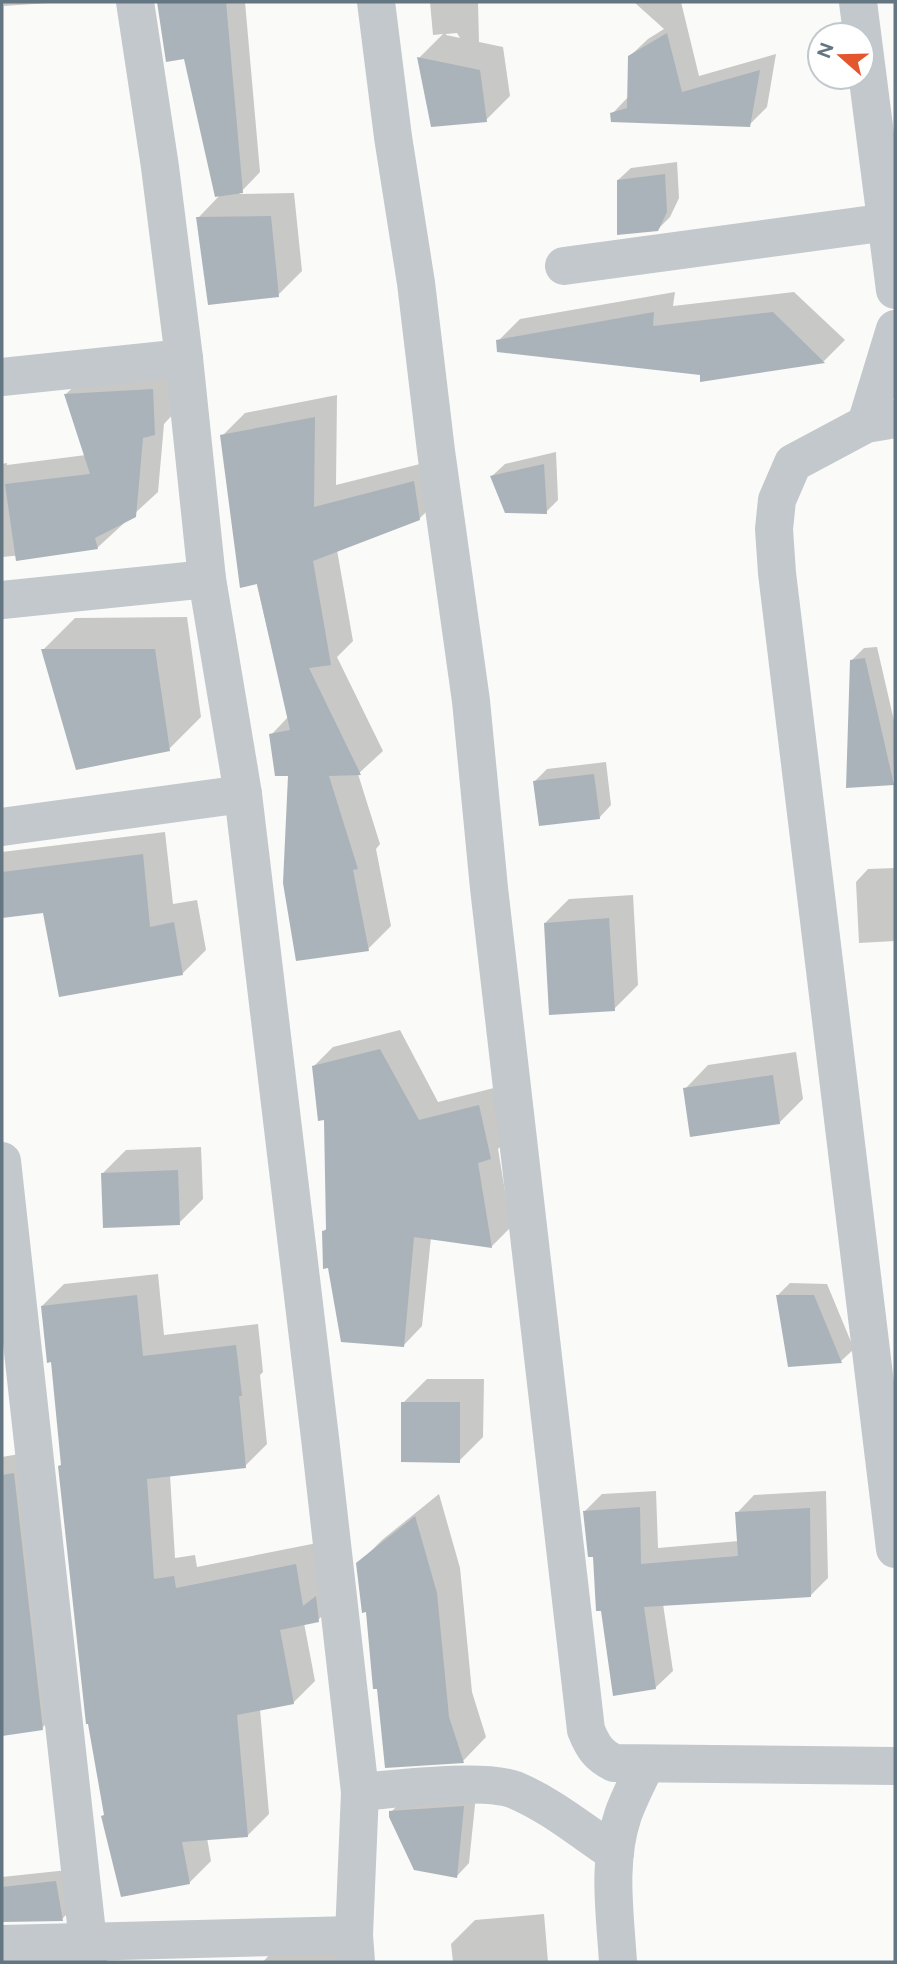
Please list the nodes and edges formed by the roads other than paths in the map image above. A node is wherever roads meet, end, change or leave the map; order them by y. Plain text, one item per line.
1 (135, 2) edge
2 (376, 2) edge
3 (858, 2) edge
4 (888, 222) junction
5 (564, 266) dead end
6 (895, 289) edge
7 (895, 329) edge
8 (184, 358) junction
9 (2, 377) edge
10 (881, 422) edge
11 (207, 579) junction
12 (2, 600) edge
13 (243, 794) junction
14 (2, 827) edge
15 (2, 1161) edge
16 (895, 1549) edge
17 (646, 1764) junction
18 (895, 1766) edge
19 (360, 1791) junction
20 (615, 1853) junction
21 (2, 1944) edge
22 (355, 1948) edge
23 (88, 1952) edge
24 (618, 1962) edge

1 - 8 street
2 - 17 street
3 - 4 street
4 - 5 street
4 - 6 street
7 - 10 street
8 - 9 street
8 - 11 street
10 - 16 street
11 - 12 street
11 - 13 street
13 - 14 street
13 - 19 street
15 - 23 street
17 - 18 street
17 - 20 street
19 - 20 street
19 - 22 street
20 - 24 street
21 - 23 street
22 - 23 street

